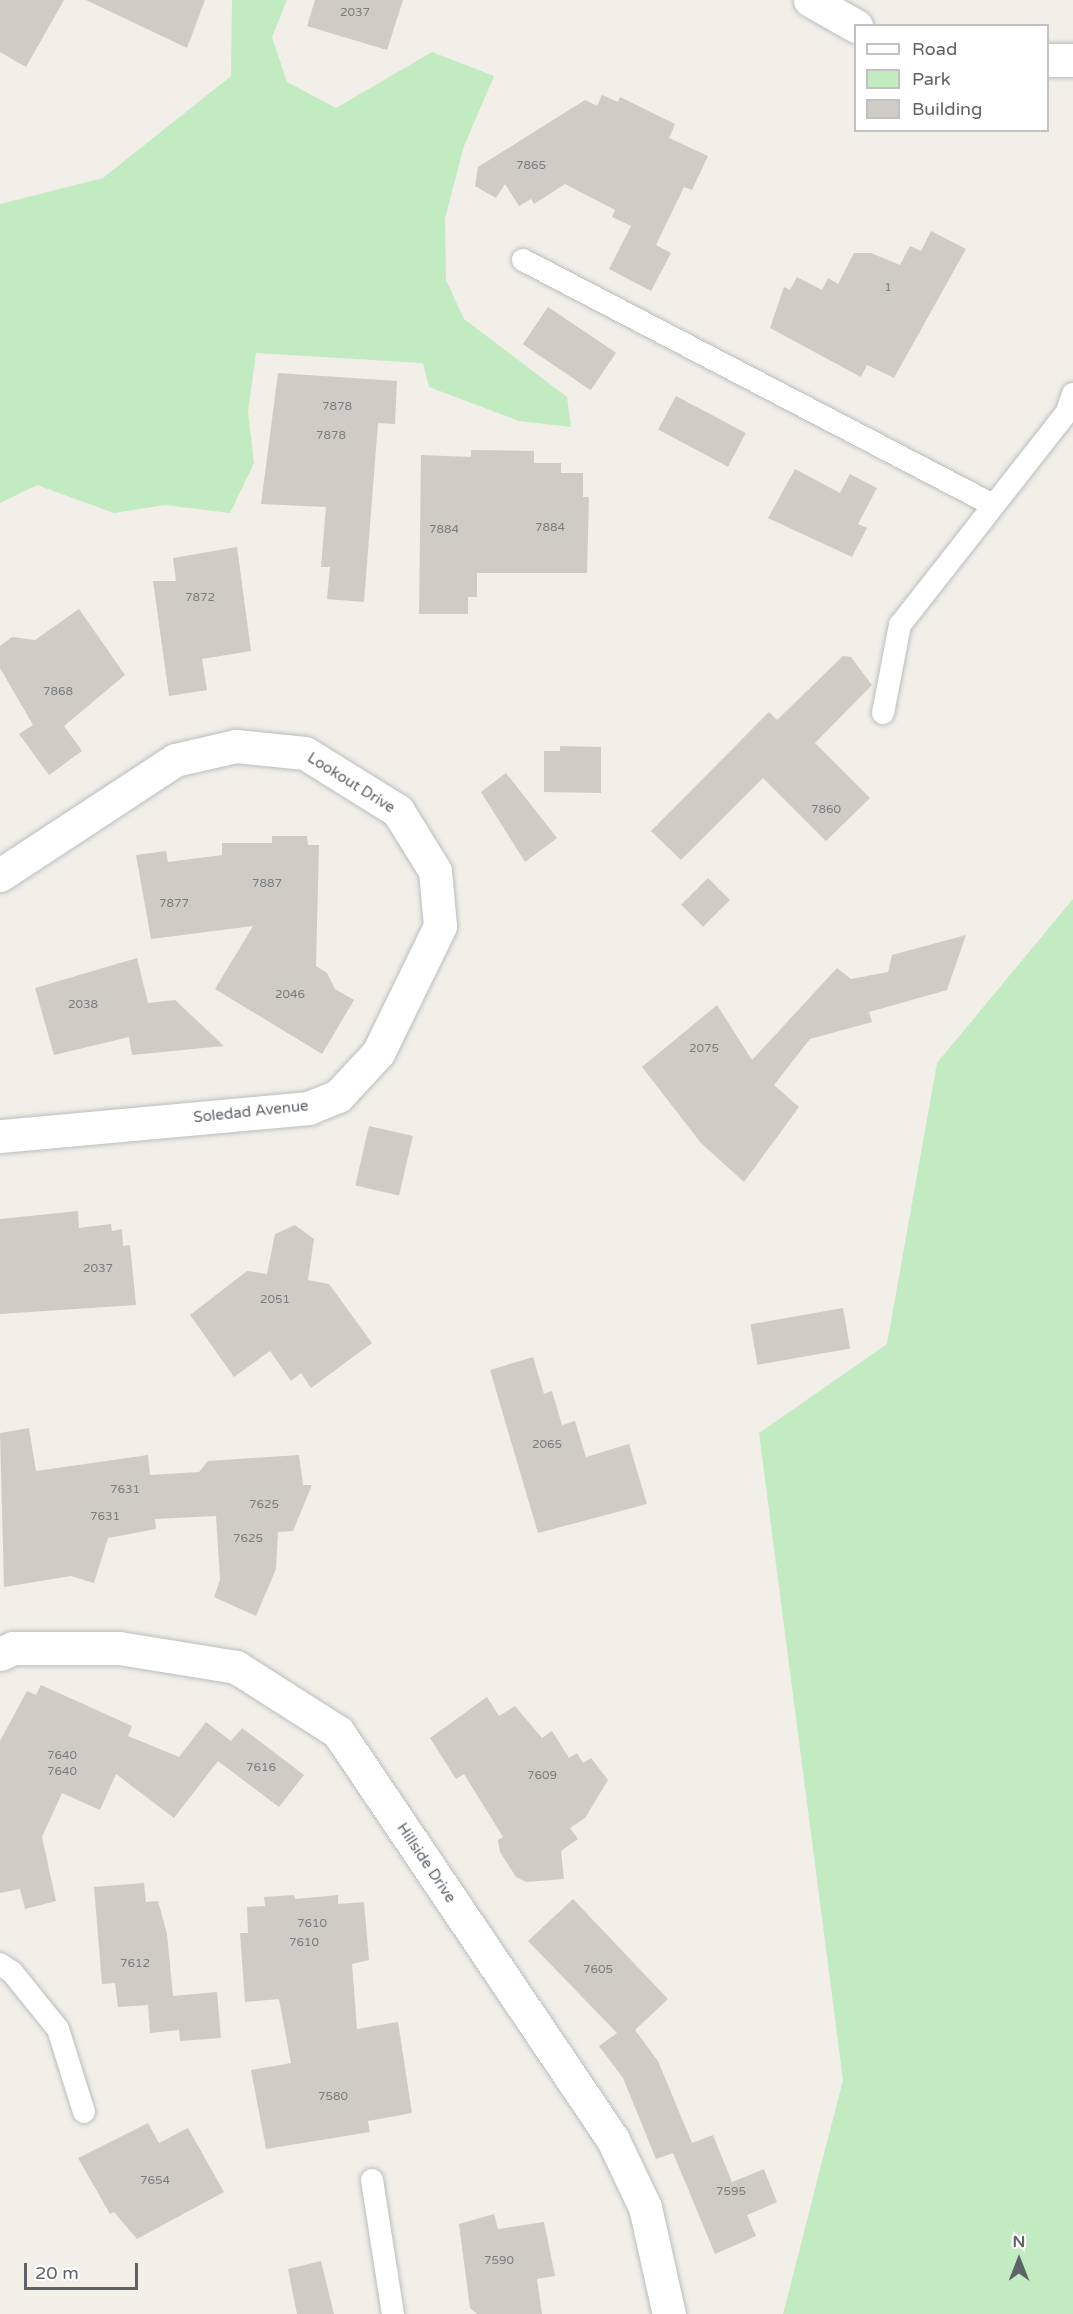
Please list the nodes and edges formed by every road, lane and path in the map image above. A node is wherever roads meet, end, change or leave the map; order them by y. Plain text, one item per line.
1 (810, 0) edge
2 (854, 25) edge
3 (1049, 60) edge
4 (1073, 60) edge
5 (523, 260) dead end
6 (1073, 394) edge
7 (993, 505) junction
8 (883, 713) dead end
9 (0, 875) edge
10 (440, 926) joint
11 (0, 1136) edge
12 (0, 1654) edge
13 (0, 1964) edge
14 (84, 2112) dead end
15 (372, 2180) dead end
16 (393, 2314) edge
17 (669, 2314) edge

1 - 2 street
3 - 4 street
5 - 7 lane
6 - 7 lane
7 - 8 lane
9 - 10 street, Lookout Drive
10 - 11 street, Soledad Avenue
12 - 17 street, Hillside Drive
13 - 14 lane
15 - 16 lane

